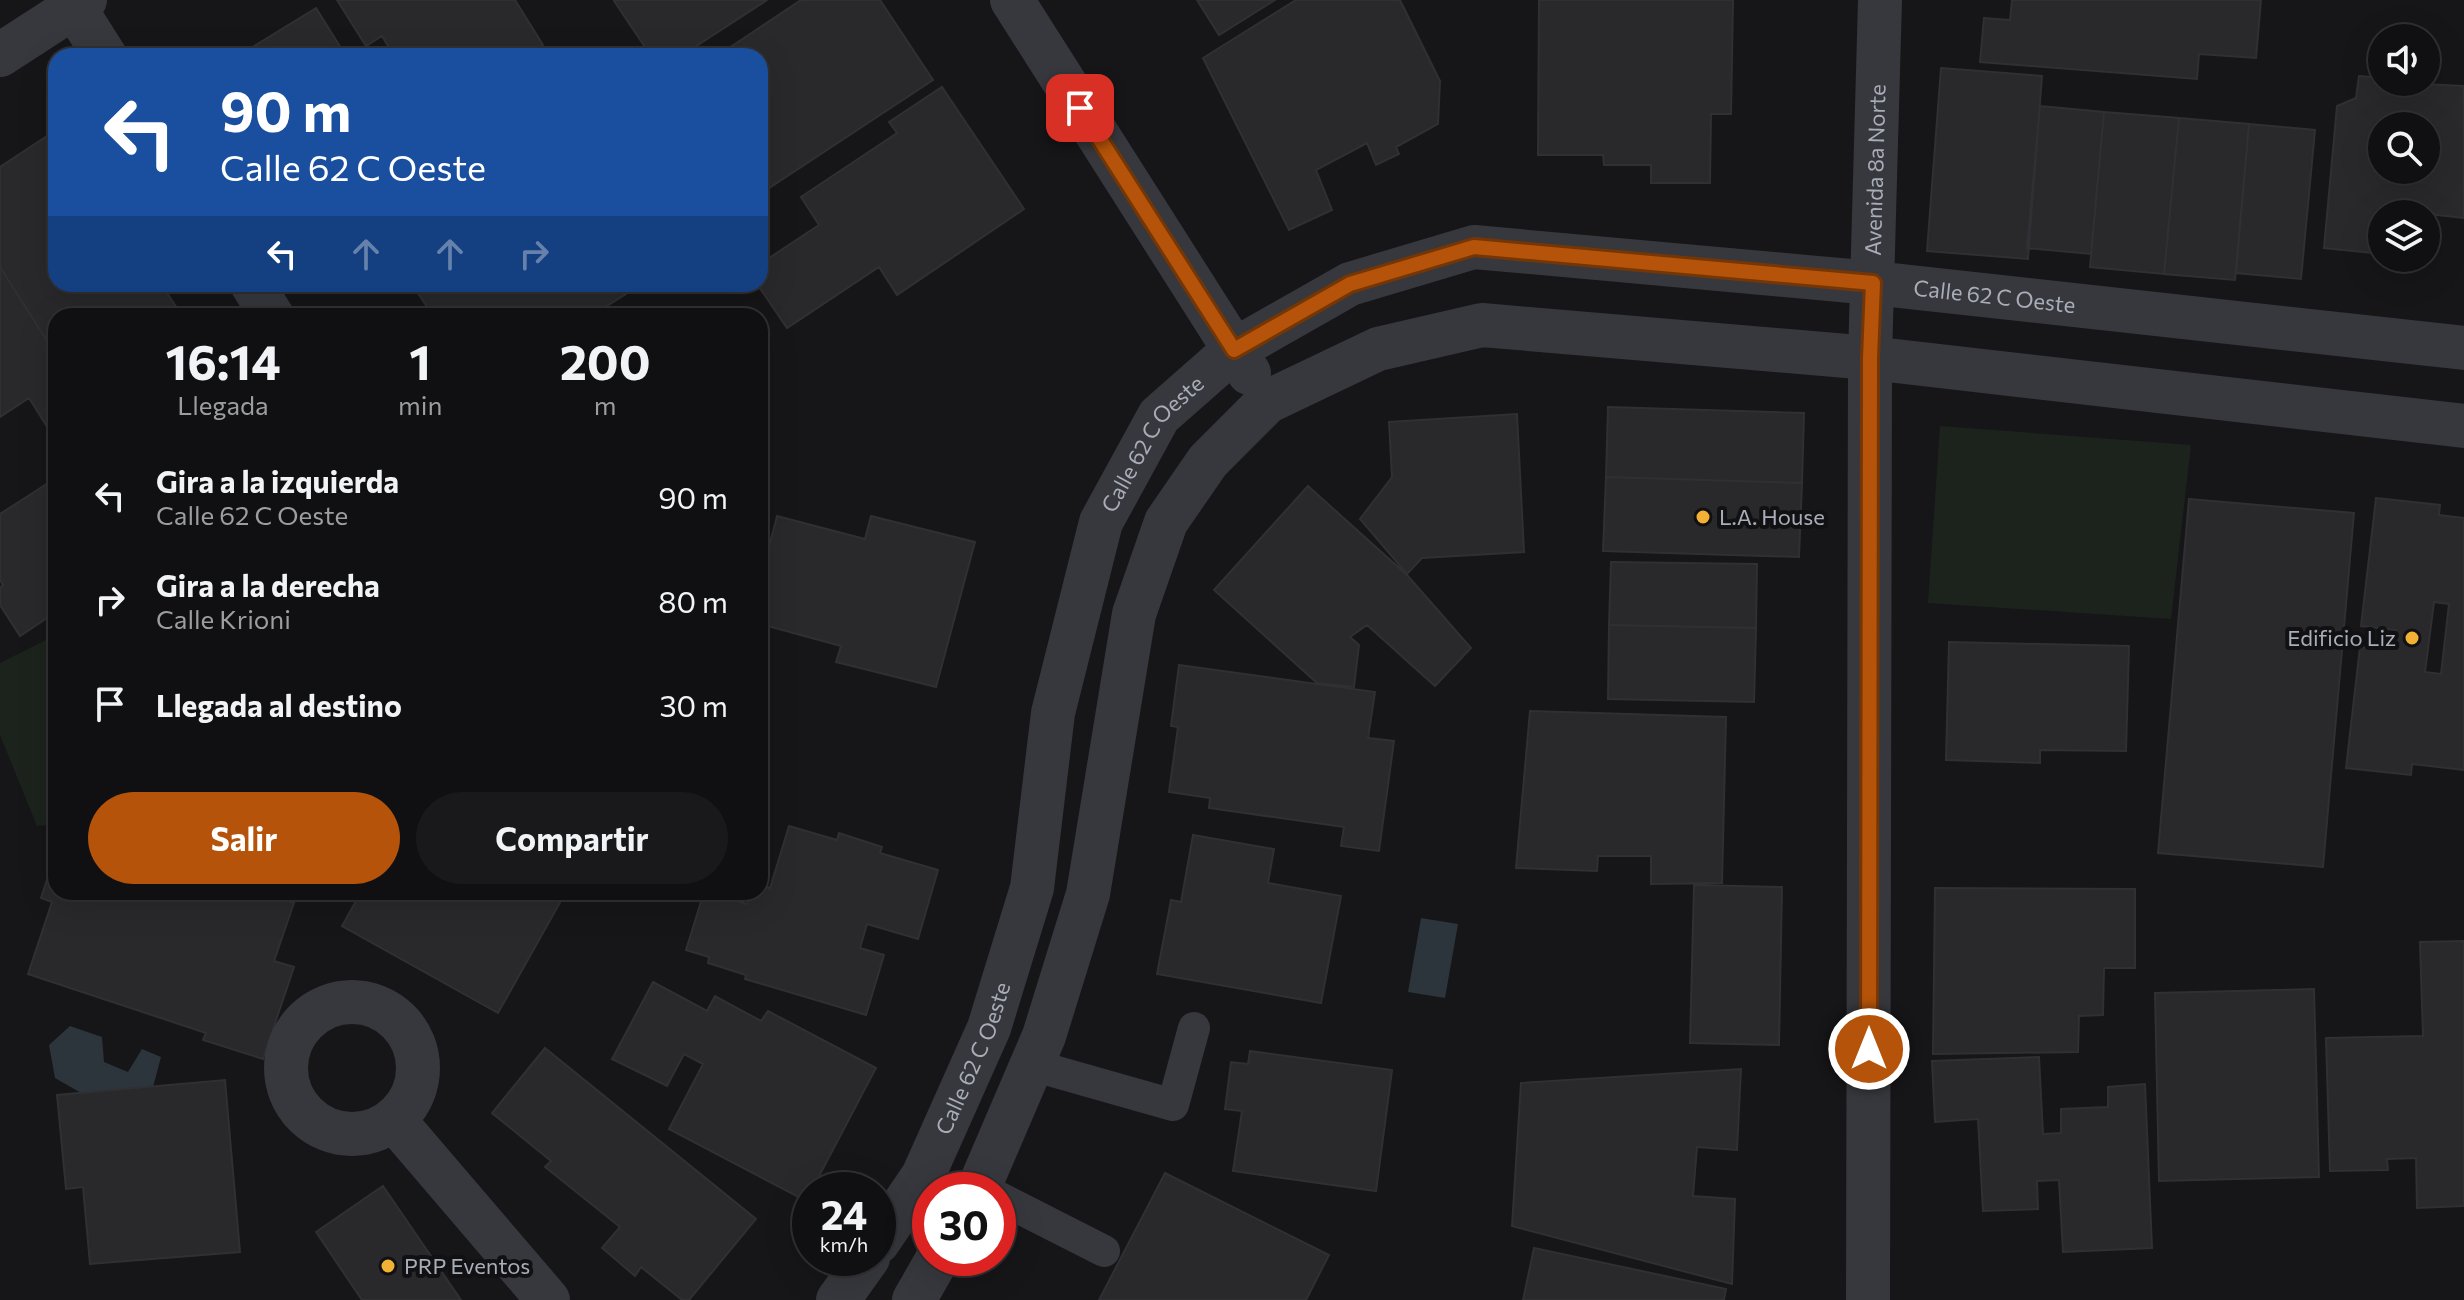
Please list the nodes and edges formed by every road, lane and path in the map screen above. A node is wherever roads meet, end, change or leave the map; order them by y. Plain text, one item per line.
1 (1012, 0) edge
2 (1880, 0) edge
3 (80, 4) edge
4 (101, 48) edge
5 (0, 55) edge
6 (1873, 283) junction
7 (2464, 348) edge
8 (1234, 350) junction
9 (1870, 358) junction
10 (1267, 402) junction
11 (2464, 426) edge
12 (1194, 1028) dead end
13 (1032, 1065) junction
14 (394, 1120) dead end
15 (992, 1172) edge
16 (1016, 1207) edge
17 (896, 1216) edge
18 (1104, 1251) dead end
19 (855, 1276) edge
20 (928, 1276) edge
21 (548, 1300) edge
22 (838, 1300) edge
23 (914, 1300) edge
24 (1868, 1300) edge

1 - 8 street
2 - 6 street, Avenida 8a Norte
3 - 4 street
3 - 5 street
6 - 7 street, Calle 62 C Oeste
6 - 8 street, Calle 62 C Oeste
6 - 9 street, Avenida 8a Norte
8 - 10 street
8 - 17 street, Calle 62 C Oeste
9 - 10 street
9 - 11 street
9 - 24 street, Avenida 8a Norte
10 - 13 street
12 - 13 lane
13 - 15 street
14 - 21 street
16 - 18 lane
19 - 22 street
20 - 23 street

